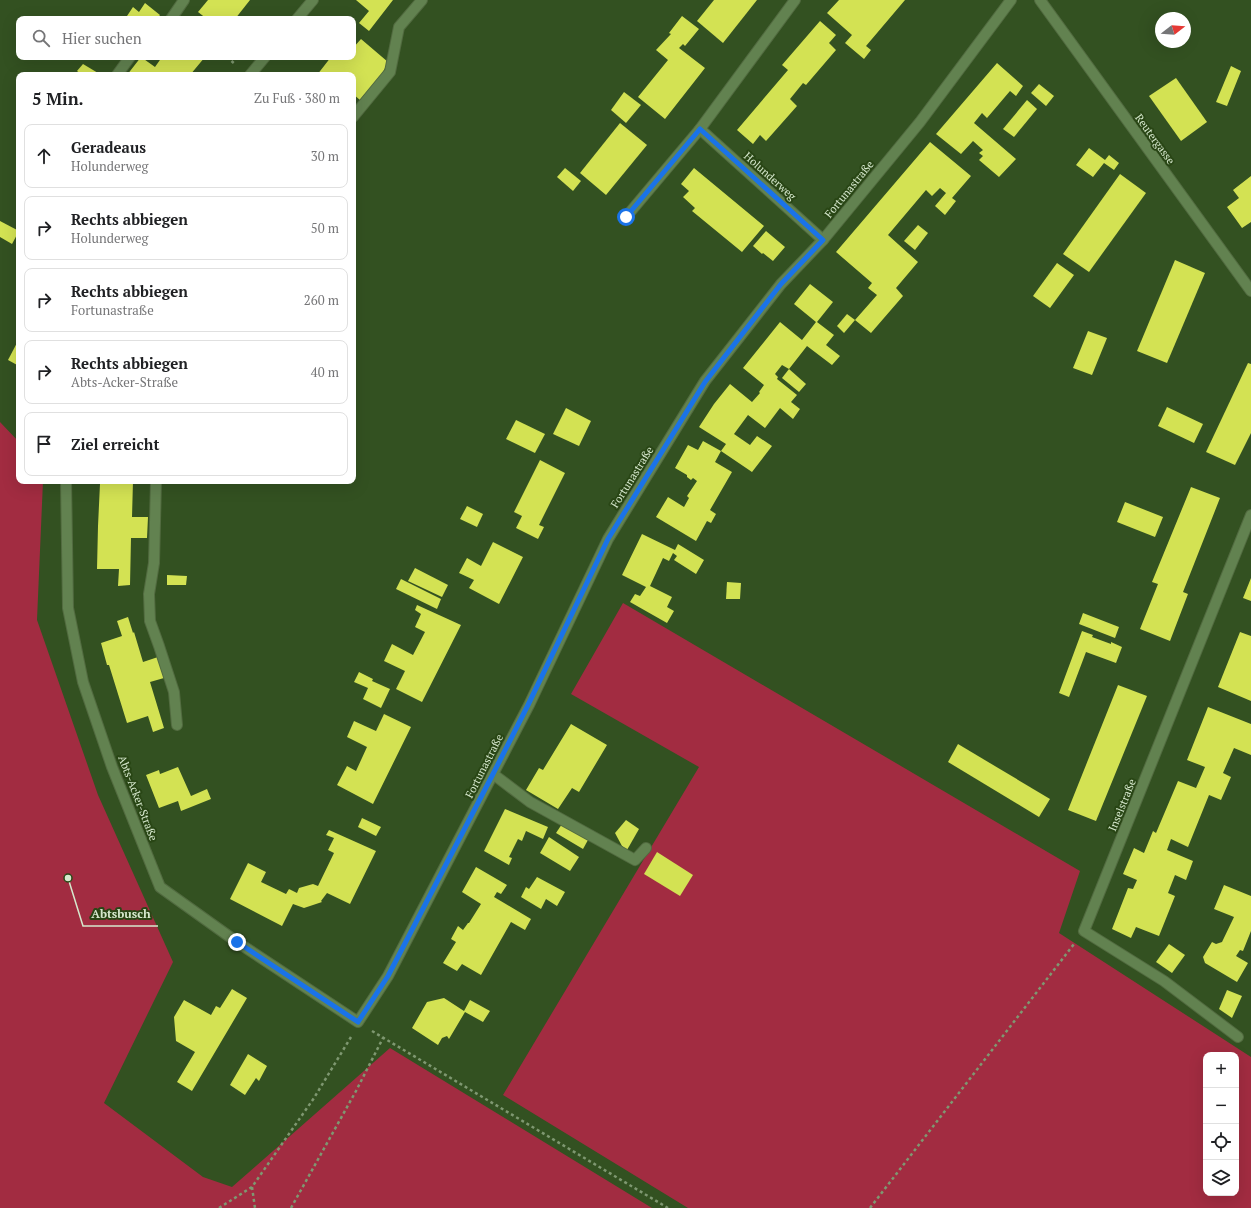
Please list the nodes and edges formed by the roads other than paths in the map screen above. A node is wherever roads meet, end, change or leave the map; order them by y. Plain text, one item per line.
1 (184, 0) edge
2 (313, 0) edge
3 (422, 0) edge
4 (795, 0) edge
5 (1011, 0) edge
6 (1040, 0) edge
7 (173, 16) edge
8 (300, 16) edge
9 (128, 60) edge
10 (262, 60) edge
11 (119, 72) edge
12 (252, 72) edge
13 (356, 112) edge
14 (700, 129) junction
15 (626, 217) dead end
16 (823, 240) junction
17 (1251, 292) edge
18 (66, 484) edge
19 (156, 484) edge
20 (1251, 515) edge
21 (177, 725) dead end
22 (493, 774) junction
23 (646, 848) dead end
24 (358, 1022) joint
25 (1238, 1037) dead end

1 - 7 street
2 - 8 street
3 - 13 street
4 - 14 street
5 - 16 street, Fortunastraße
6 - 17 street, Reutergasse
9 - 11 street
10 - 12 street
14 - 15 street
14 - 16 street, Holunderweg
16 - 22 street, Fortunastraße
18 - 24 street, Abts-Acker-Straße
19 - 21 street
20 - 25 street, Inselstraße
22 - 23 street
22 - 24 street, Fortunastraße

